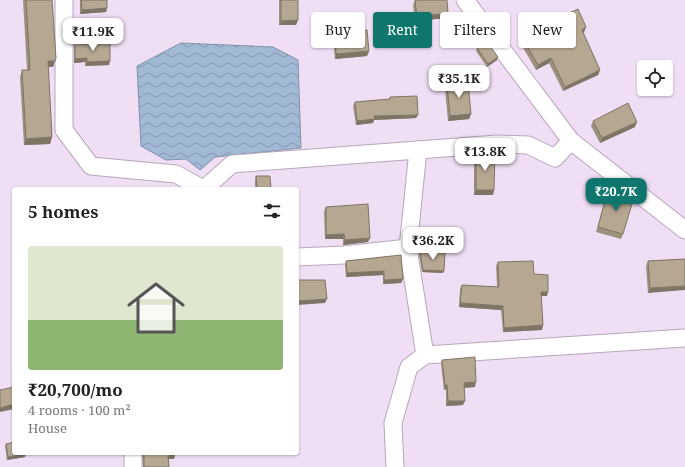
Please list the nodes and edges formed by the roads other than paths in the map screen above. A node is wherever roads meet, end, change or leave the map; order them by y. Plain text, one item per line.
1 (64, 0) edge
2 (465, 0) edge
3 (571, 141) junction
4 (418, 150) junction
5 (199, 187) edge
6 (205, 187) edge
7 (685, 230) edge
8 (408, 248) junction
9 (299, 257) edge
10 (685, 338) edge
11 (425, 355) junction
12 (133, 455) edge
13 (133, 467) edge
14 (395, 467) edge

1 - 5 street
2 - 3 street
3 - 4 street
3 - 7 street
4 - 6 street
4 - 8 street
8 - 9 street
8 - 11 street
10 - 11 street
11 - 14 street
12 - 13 street

